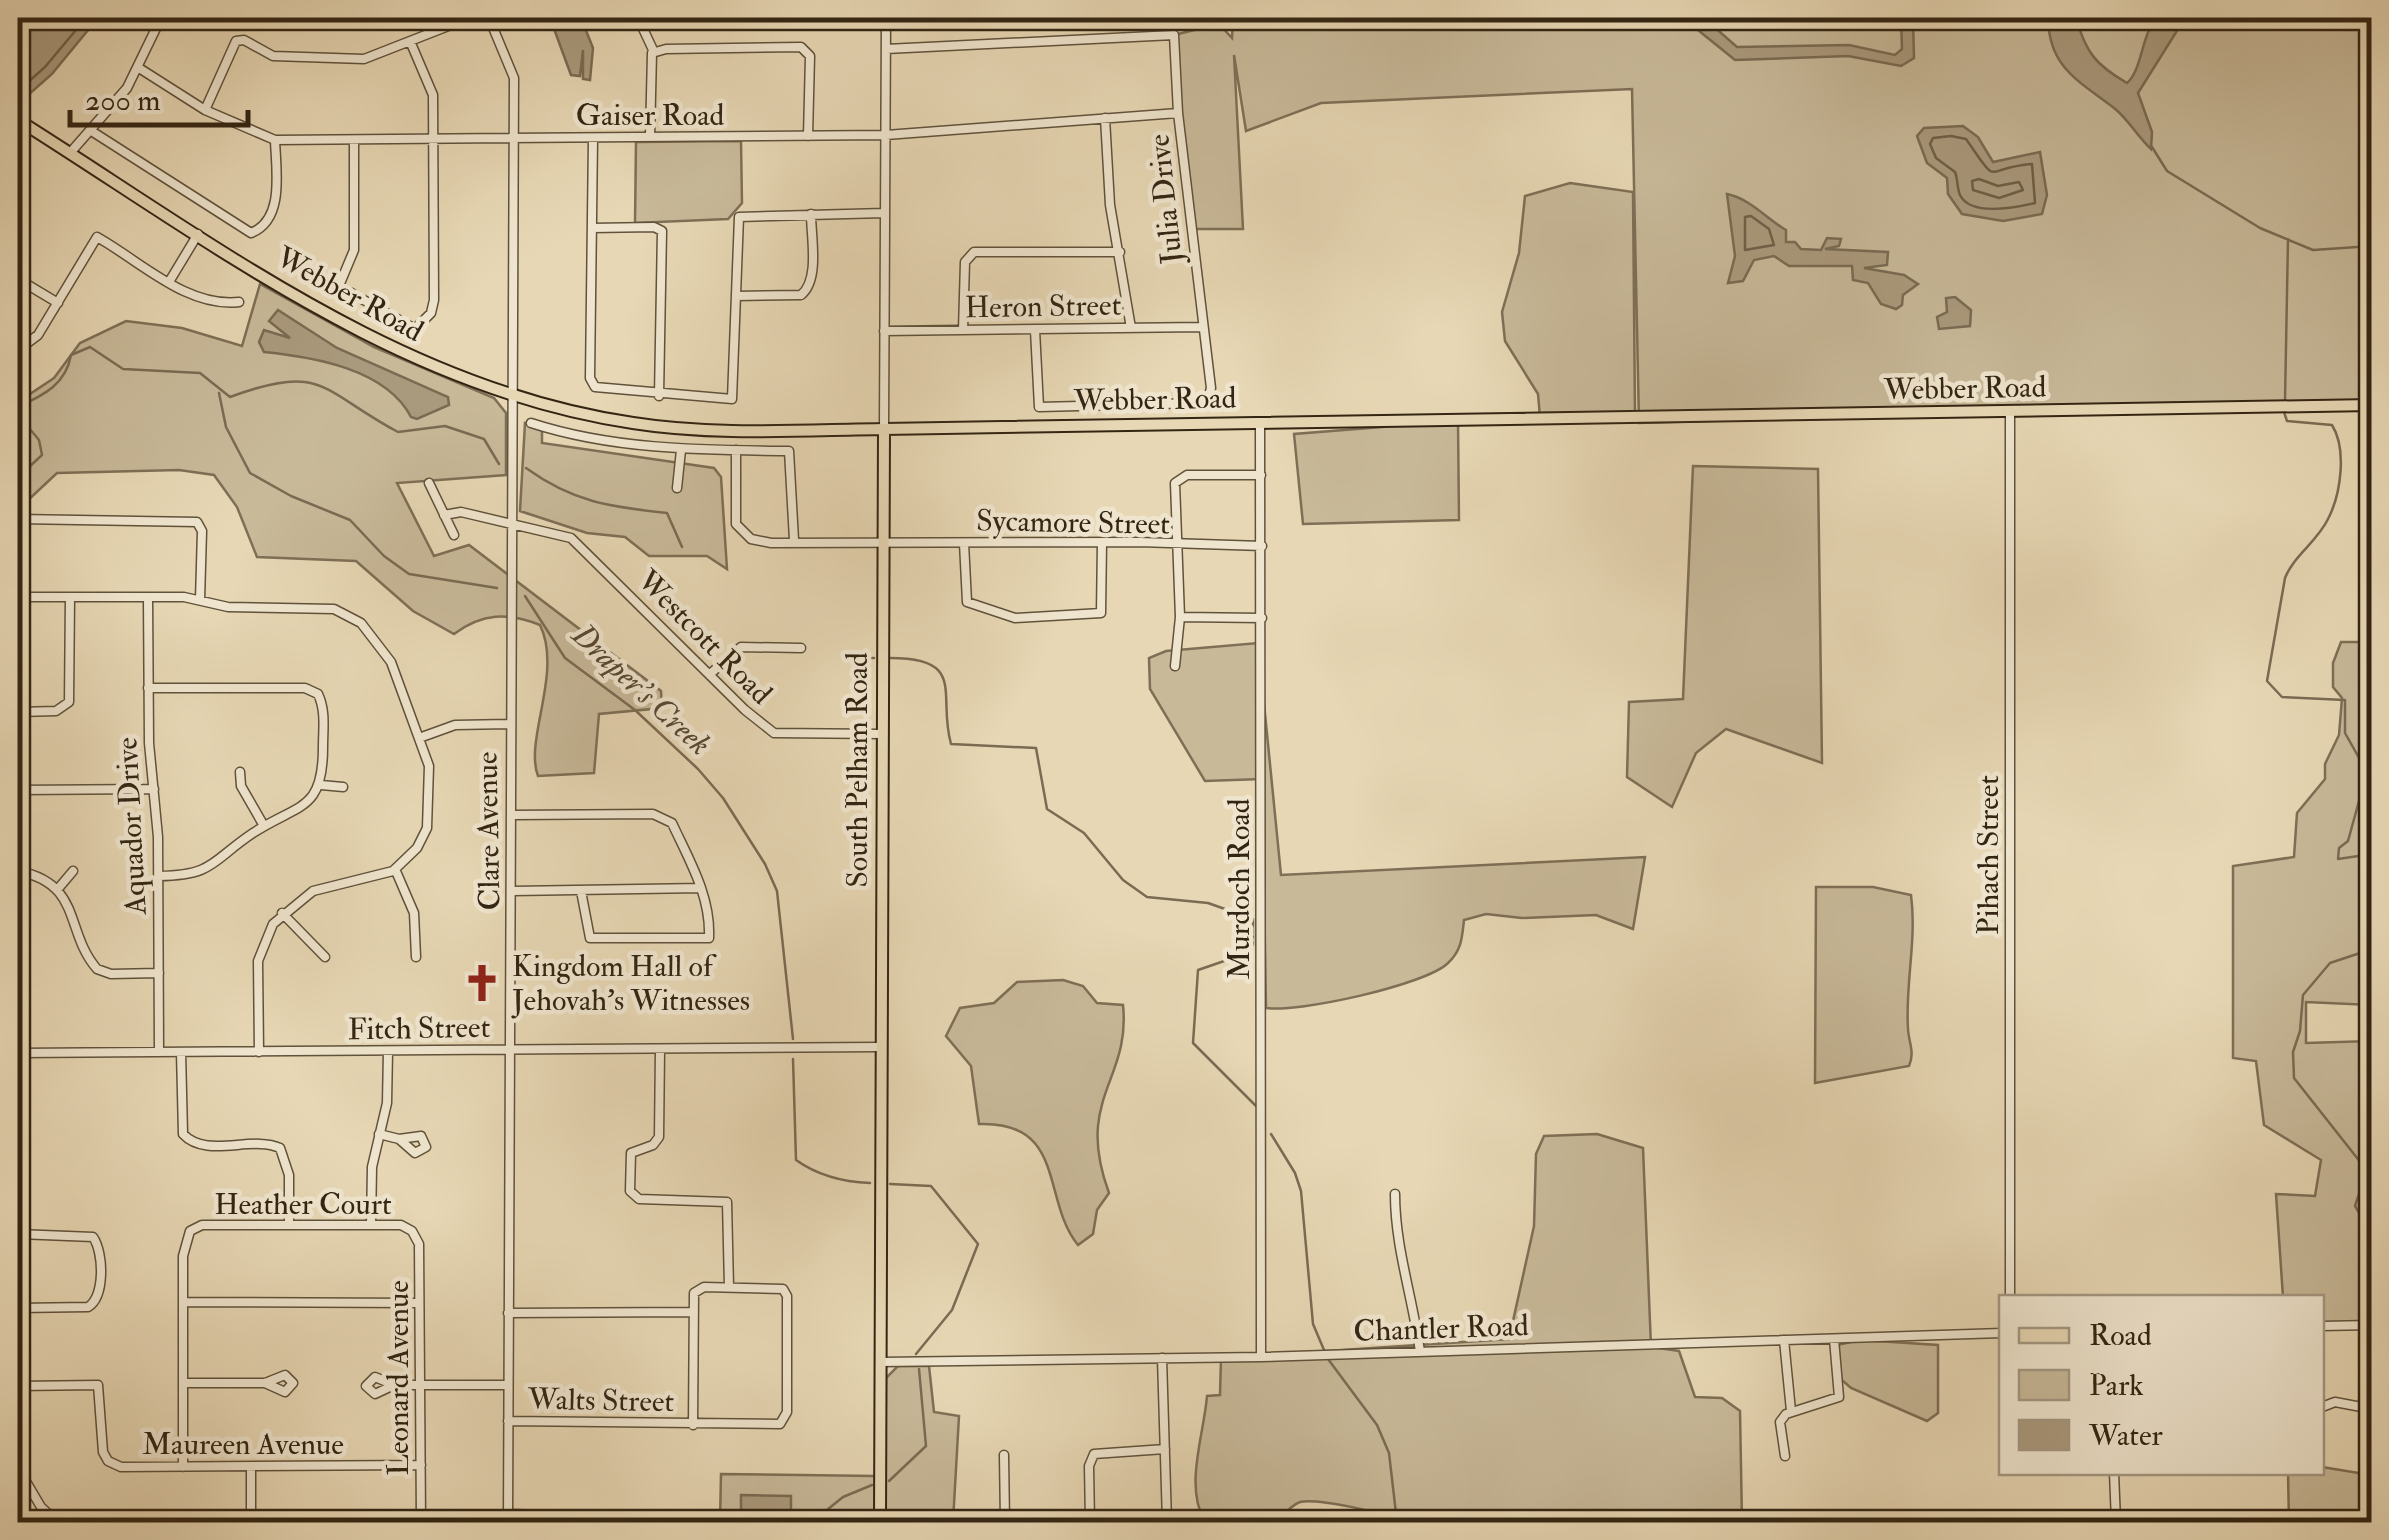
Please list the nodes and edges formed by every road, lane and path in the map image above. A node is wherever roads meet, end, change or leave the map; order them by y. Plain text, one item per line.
1 (161, 18) edge
2 (469, 18) edge
3 (489, 18) edge
4 (638, 18) edge
5 (886, 18) edge
6 (410, 41) junction
7 (886, 49) junction
8 (654, 52) junction
9 (139, 68) junction
10 (205, 110) junction
11 (1178, 113) junction
12 (1105, 118) junction
13 (18, 120) edge
14 (93, 132) junction
15 (886, 135) junction
16 (808, 136) junction
17 (650, 137) junction
18 (514, 138) junction
19 (593, 138) junction
20 (433, 139) junction
21 (275, 140) junction
22 (354, 140) junction
23 (70, 153) junction
24 (885, 213) junction
25 (811, 214) junction
26 (592, 228) junction
27 (198, 234) junction
28 (1120, 252) junction
29 (18, 279) edge
30 (170, 282) junction
31 (736, 296) junction
32 (239, 302) dead end
33 (58, 303) junction
34 (1202, 327) junction
35 (1131, 328) junction
36 (884, 330) junction
37 (963, 330) junction
38 (1035, 330) junction
39 (18, 350) edge
40 (513, 396) junction
41 (660, 396) junction
42 (2372, 405) edge
43 (2010, 413) junction
44 (1260, 422) junction
45 (531, 423) dead end
46 (884, 429) junction
47 (682, 450) junction
48 (736, 450) junction
49 (1261, 475) junction
50 (429, 483) dead end
51 (677, 488) dead end
52 (444, 515) junction
53 (18, 519) edge
54 (513, 522) junction
55 (454, 536) dead end
56 (794, 540) dead end
57 (1102, 542) junction
58 (964, 543) junction
59 (883, 544) junction
60 (1178, 546) junction
61 (1262, 546) junction
62 (18, 597) edge
63 (70, 597) junction
64 (148, 597) junction
65 (200, 600) junction
66 (1180, 617) junction
67 (1262, 618) junction
68 (801, 648) dead end
69 (1175, 666) dead end
70 (710, 674) junction
71 (148, 688) junction
72 (18, 712) edge
73 (509, 724) junction
74 (883, 734) junction
75 (419, 738) junction
76 (240, 772) dead end
77 (321, 784) junction
78 (343, 788) dead end
79 (154, 789) junction
80 (18, 790) edge
81 (512, 815) junction
82 (264, 826) junction
83 (395, 869) junction
84 (18, 871) edge
85 (74, 871) dead end
86 (159, 876) junction
87 (701, 888) junction
88 (57, 890) junction
89 (513, 891) junction
90 (581, 891) junction
91 (282, 913) junction
92 (325, 957) dead end
93 (416, 957) dead end
94 (159, 973) junction
95 (880, 1047) junction
96 (660, 1049) junction
97 (509, 1050) junction
98 (159, 1052) junction
99 (180, 1052) junction
100 (259, 1052) junction
101 (388, 1052) junction
102 (18, 1053) edge
103 (379, 1134) junction
104 (400, 1139) dead end
105 (1396, 1194) dead end
106 (289, 1224) junction
107 (371, 1225) junction
108 (18, 1234) edge
109 (414, 1234) joint
110 (729, 1287) junction
111 (2010, 1295) edge
112 (183, 1302) junction
113 (419, 1303) junction
114 (18, 1308) edge
115 (692, 1312) junction
116 (508, 1313) junction
117 (2372, 1325) edge
118 (2324, 1326) edge
119 (1999, 1333) edge
120 (1834, 1338) junction
121 (1784, 1340) junction
122 (1420, 1352) junction
123 (1261, 1357) junction
124 (1162, 1358) junction
125 (881, 1362) junction
126 (183, 1383) junction
127 (265, 1384) dead end
128 (508, 1384) junction
129 (394, 1385) dead end
130 (420, 1385) junction
131 (18, 1386) edge
132 (2324, 1406) edge
133 (2372, 1409) edge
134 (1791, 1411) junction
135 (508, 1421) junction
136 (693, 1425) junction
137 (1165, 1449) junction
138 (1004, 1455) dead end
139 (1785, 1456) dead end
140 (250, 1466) junction
141 (421, 1466) junction
142 (184, 1467) junction
143 (18, 1468) edge
144 (2114, 1475) edge
145 (508, 1518) edge
146 (590, 1519) edge
147 (57, 1522) edge
148 (251, 1522) edge
149 (421, 1522) edge
150 (673, 1522) edge
151 (880, 1522) edge
152 (1005, 1522) edge
153 (1082, 1522) edge
154 (1090, 1522) edge
155 (1167, 1522) edge
156 (2116, 1522) edge

1 - 9 street
2 - 6 street
3 - 18 street, Clare Avenue
4 - 8 street
5 - 7 street, South Pelham Road
6 - 10 street
6 - 20 street
7 - 11 street, Julia Drive
7 - 15 street, South Pelham Road
8 - 16 street
8 - 17 street
9 - 10 street, Gaiser Road
9 - 14 street
10 - 21 street, Gaiser Road
11 - 12 street, Gaiser Road
11 - 34 street, Julia Drive
12 - 15 street, Gaiser Road
12 - 28 street
13 - 23 main road, Webber Road
14 - 21 street
14 - 23 street
15 - 16 street, Gaiser Road
15 - 24 street, South Pelham Road
16 - 17 street, Gaiser Road
17 - 19 street, Gaiser Road
18 - 19 street, Gaiser Road
18 - 20 street, Gaiser Road
18 - 40 street, Clare Avenue
19 - 26 street
20 - 22 street, Gaiser Road
20 - 22 street
21 - 22 street, Gaiser Road
23 - 27 main road, Webber Road
24 - 25 street
24 - 36 street, South Pelham Road
25 - 31 street
25 - 31 street
26 - 41 street
26 - 41 street
27 - 30 street
27 - 40 main road, Webber Road
28 - 35 street
28 - 37 street
29 - 33 street
30 - 32 street
30 - 33 street
31 - 41 street
33 - 39 street
34 - 35 street, Heron Street
34 - 38 street, Julia Drive
35 - 38 street, Heron Street
36 - 37 street, Heron Street
36 - 46 street, South Pelham Road
37 - 38 street, Heron Street
40 - 46 main road, Webber Road
40 - 54 street, Clare Avenue
42 - 43 main road, Webber Road
43 - 44 main road, Webber Road
43 - 111 street, Pihach Street
44 - 46 main road, Webber Road
44 - 49 street, Murdoch Road
45 - 47 street
46 - 59 main road, South Pelham Road
47 - 48 street
47 - 51 street
48 - 56 street
48 - 59 street, Sycamore Street
49 - 60 street
49 - 61 street, Murdoch Road
50 - 52 street
52 - 54 street, Westcott Road
52 - 55 street
53 - 65 street
54 - 70 street, Westcott Road
54 - 73 street, Clare Avenue
57 - 58 street, Sycamore Street
57 - 58 street
57 - 60 street, Sycamore Street
58 - 59 street, Sycamore Street
59 - 74 main road, South Pelham Road
60 - 61 street, Sycamore Street
60 - 66 street
61 - 67 street, Murdoch Road
62 - 63 street
63 - 64 street
63 - 72 street
64 - 65 street
64 - 71 street, Aquador Drive
65 - 75 street
66 - 67 street
66 - 69 street
67 - 123 street, Murdoch Road
68 - 70 street
70 - 74 street, Westcott Road
71 - 77 street
71 - 79 street, Aquador Drive
73 - 75 street
73 - 81 street, Clare Avenue
74 - 95 main road, South Pelham Road
75 - 83 street
76 - 82 street
77 - 78 street
77 - 82 street
79 - 80 street
79 - 86 street, Aquador Drive
81 - 87 street
81 - 89 street, Clare Avenue
82 - 86 street
83 - 91 street
83 - 93 street
84 - 88 street
85 - 88 street
86 - 94 street, Aquador Drive
87 - 90 street
87 - 90 street
88 - 94 street
89 - 90 street
89 - 97 street, Clare Avenue
91 - 92 street
91 - 100 street
94 - 98 street, Aquador Drive
95 - 96 street, Fitch Street
95 - 125 main road, South Pelham Road
96 - 97 street, Fitch Street
96 - 110 street
97 - 101 street, Fitch Street
97 - 116 street, Clare Avenue
98 - 99 street, Fitch Street
98 - 102 street, Fitch Street
99 - 100 street, Fitch Street
99 - 106 street
100 - 101 street, Fitch Street
101 - 103 street
103 - 104 street
103 - 107 street
105 - 122 street
106 - 107 street, Heather Court
106 - 112 street, Heather Court
107 - 109 street, Heather Court
108 - 114 street
109 - 113 street, Leonard Avenue
110 - 115 street, Walts Street
110 - 136 street, Walts Street
112 - 113 street
112 - 126 street
113 - 130 street, Leonard Avenue
115 - 116 street
115 - 136 street, Walts Street
116 - 128 street, Clare Avenue
117 - 118 street
119 - 120 street, Chantler Road
120 - 121 street, Chantler Road
120 - 134 street
121 - 122 street, Chantler Road
121 - 134 street
122 - 123 street, Chantler Road
123 - 124 street, Chantler Road
124 - 125 street, Chantler Road
124 - 137 street
125 - 151 main road, South Pelham Road
126 - 127 street
126 - 142 street
128 - 130 street
128 - 135 street, Clare Avenue
129 - 130 street
130 - 141 street, Leonard Avenue
131 - 142 street, Maureen Avenue
132 - 133 street
134 - 139 street
135 - 136 street, Walts Street
135 - 145 street, Clare Avenue
137 - 154 street
137 - 155 street
138 - 152 street
140 - 141 street, Maureen Avenue
140 - 142 street, Maureen Avenue
140 - 148 street
141 - 149 street, Leonard Avenue
143 - 147 street
144 - 156 street
145 - 146 street
146 - 150 street
153 - 154 street

